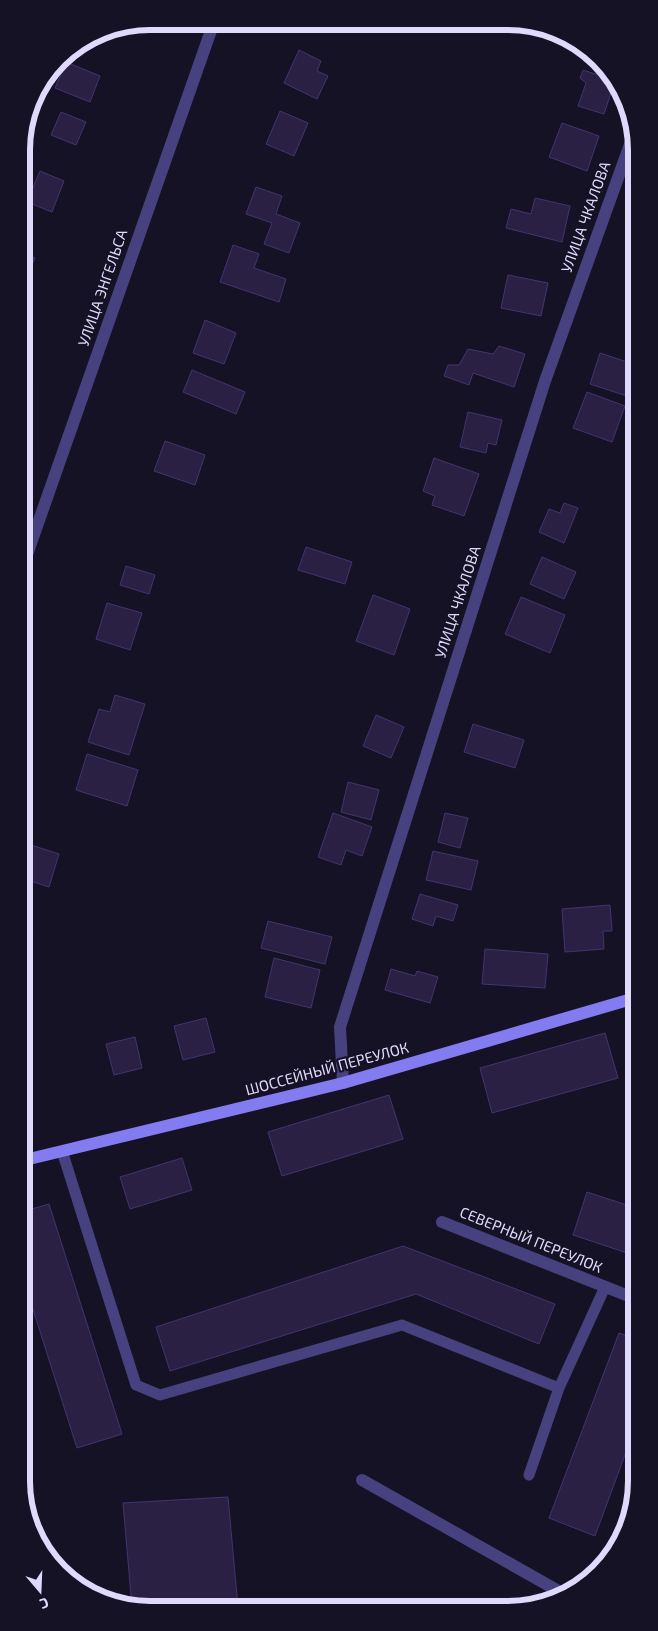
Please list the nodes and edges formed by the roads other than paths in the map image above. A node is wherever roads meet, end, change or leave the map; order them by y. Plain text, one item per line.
1 (211, 30) edge
2 (628, 148) edge
3 (30, 546) edge
4 (628, 1000) edge
5 (343, 1083) junction
6 (62, 1151) junction
7 (30, 1159) edge
8 (442, 1222) dead end
9 (605, 1287) junction
10 (628, 1296) edge
11 (559, 1388) junction
12 (529, 1475) dead end
13 (362, 1480) dead end
14 (558, 1590) edge

1 - 3 street, УЛИЦА ЭНГЕЛЬСА
2 - 5 street, УЛИЦА ЧКАЛОВА
4 - 5 main road, ШОССЕЙНЫЙ ПЕРЕУЛОК
5 - 6 main road, ШОССЕЙНЫЙ ПЕРЕУЛОК
6 - 7 main road, ШОССЕЙНЫЙ ПЕРЕУЛОК
6 - 11 lane
8 - 9 street, СЕВЕРНЫЙ ПЕРЕУЛОК
9 - 10 street, СЕВЕРНЫЙ ПЕРЕУЛОК
9 - 11 lane
11 - 12 lane
13 - 14 street

